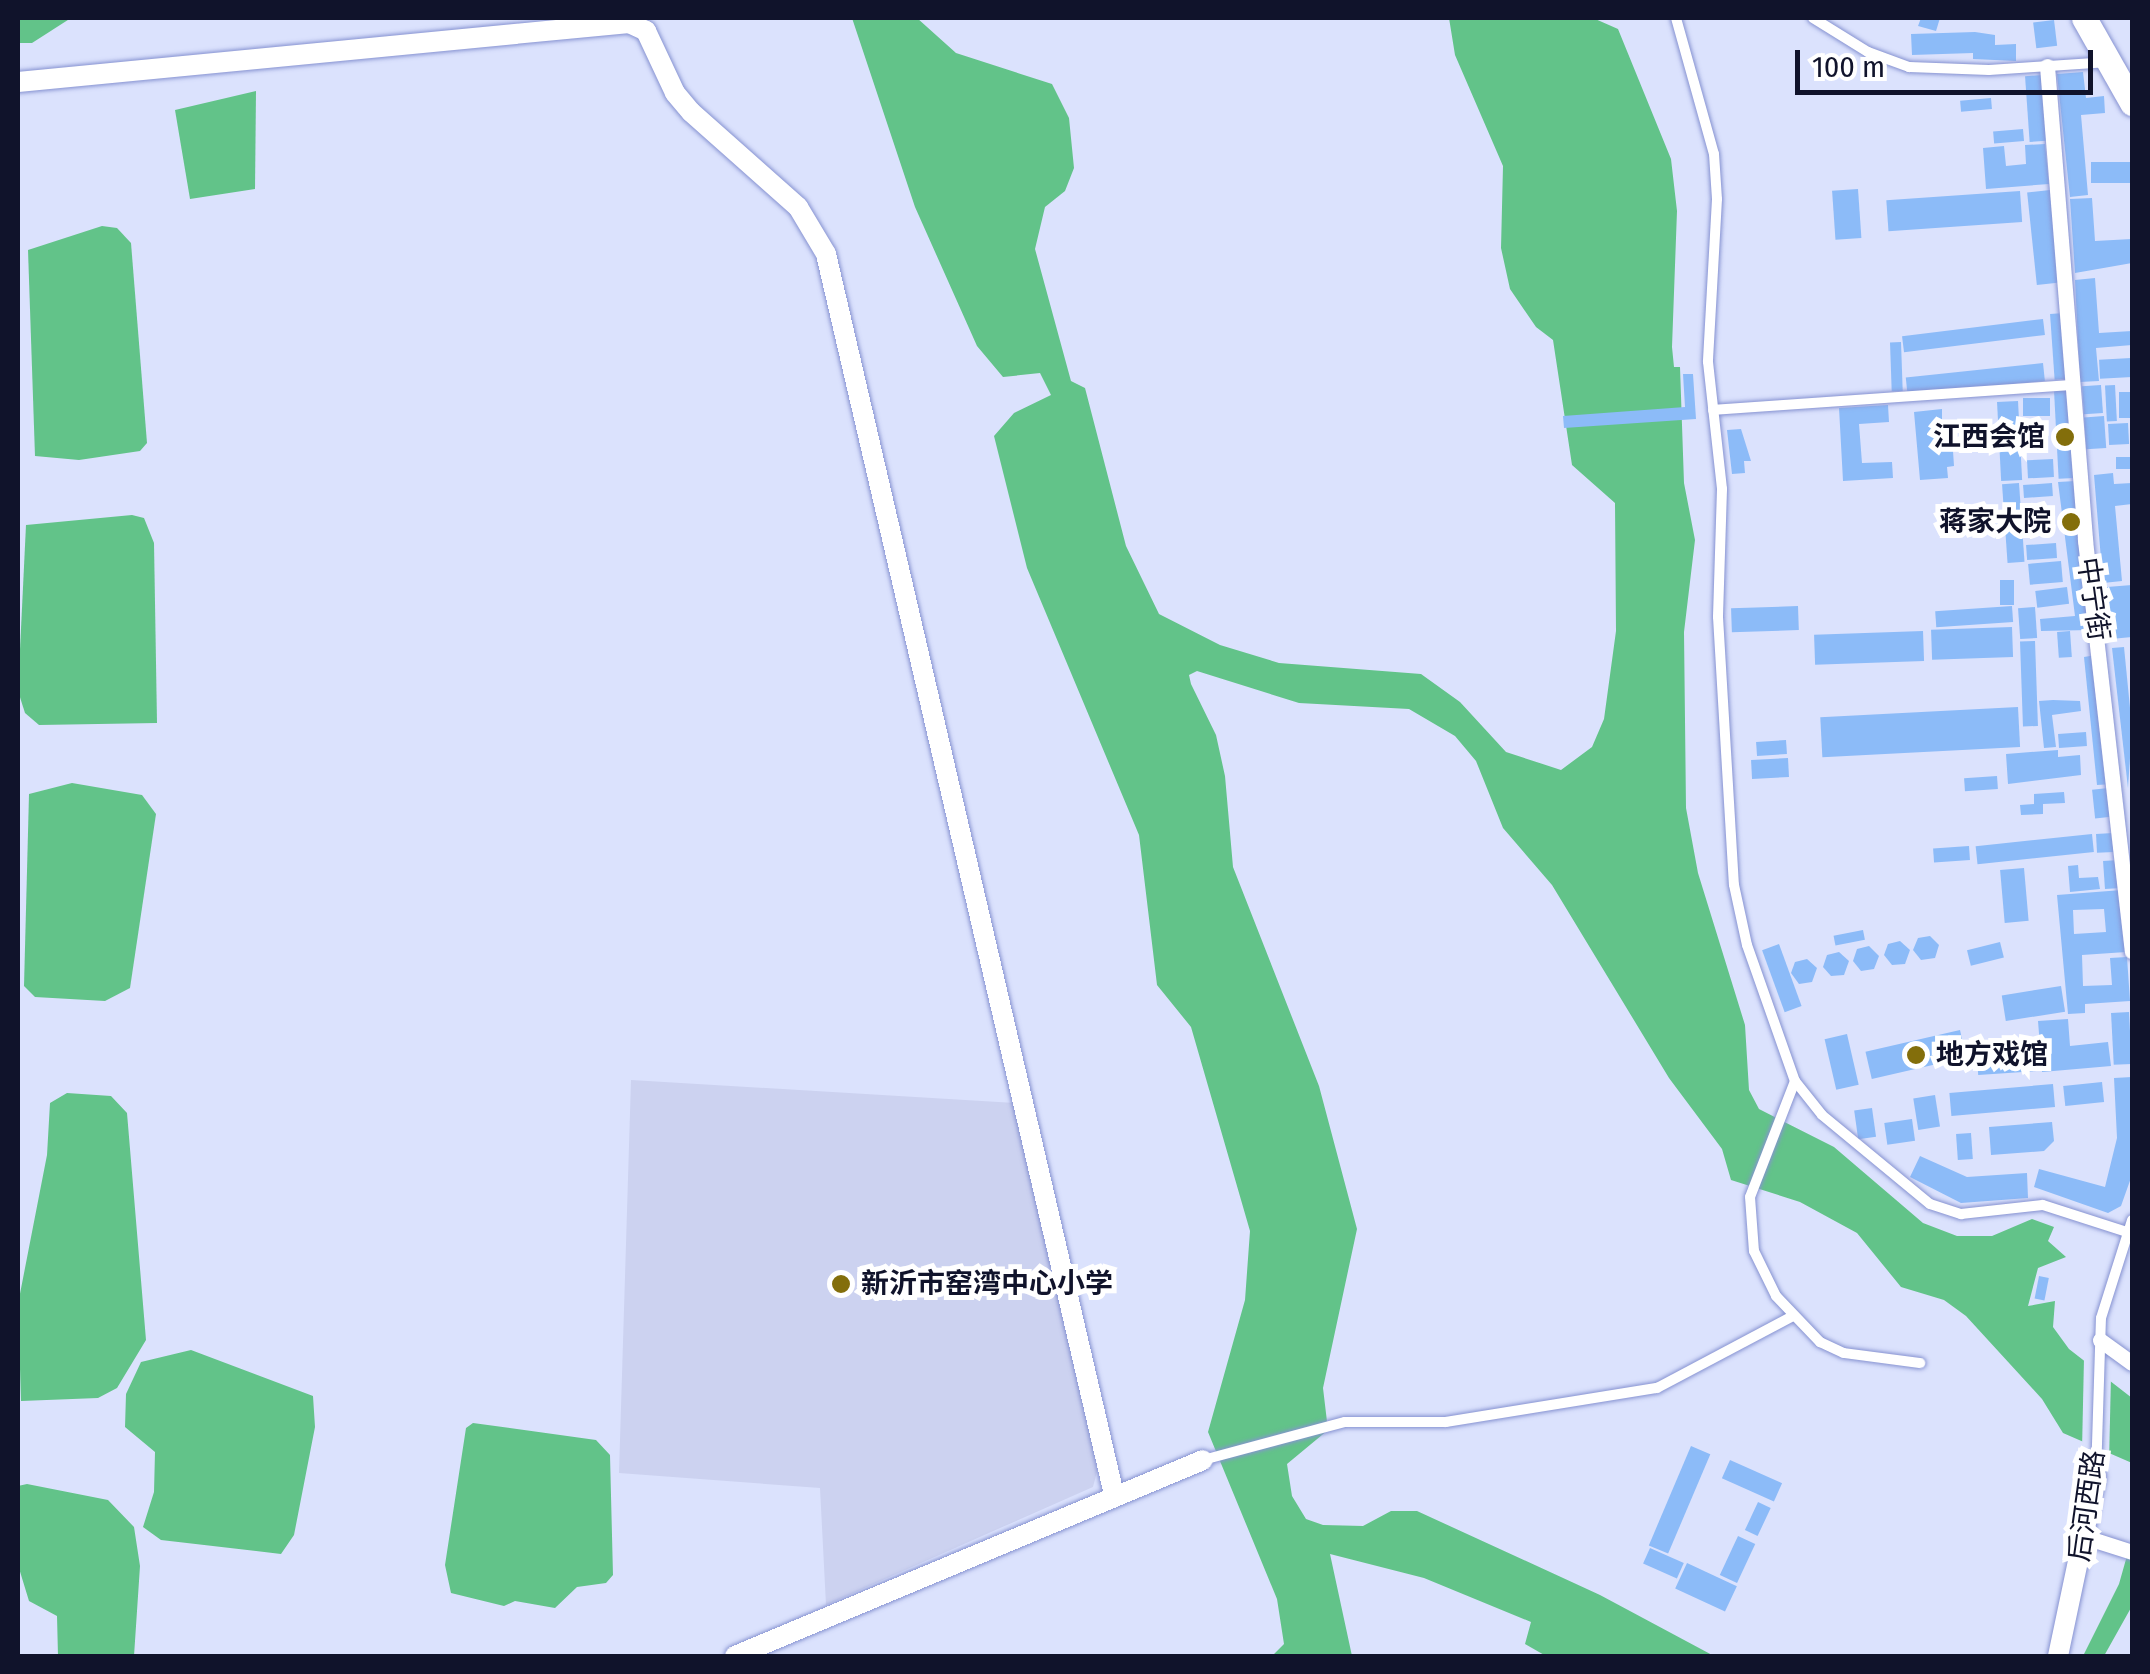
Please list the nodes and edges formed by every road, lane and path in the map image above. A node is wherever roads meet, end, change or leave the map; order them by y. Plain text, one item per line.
1 (1676, 18) edge
2 (1813, 18) edge
3 (2084, 18) edge
4 (2110, 62) junction
5 (2047, 66) junction
6 (18, 82) edge
7 (2132, 103) edge
8 (2072, 385) junction
9 (1713, 410) junction
10 (2132, 951) edge
11 (1795, 1080) junction
12 (2132, 1220) edge
13 (2127, 1232) junction
14 (1791, 1317) junction
15 (2100, 1347) junction
16 (1920, 1362) dead end
17 (2132, 1363) edge
18 (1203, 1460) joint
19 (2096, 1476) joint
20 (1114, 1495) junction
21 (2085, 1536) junction
22 (2128, 1551) edge
23 (735, 1656) edge
24 (2058, 1656) edge

1 - 9 lane
2 - 5 lane
3 - 4 street
4 - 5 lane
4 - 7 street
5 - 8 street, 中宁街
6 - 20 street
8 - 9 lane
8 - 10 street, 中宁街
9 - 11 lane
11 - 13 lane
11 - 14 lane
12 - 13 lane, 后河西路
13 - 15 lane, 后河西路
14 - 16 lane
14 - 18 lane
15 - 17 street
15 - 19 lane, 后河西路
18 - 20 street
19 - 21 street, 后河西路
20 - 23 street
21 - 22 street
21 - 24 street, 后河西路

